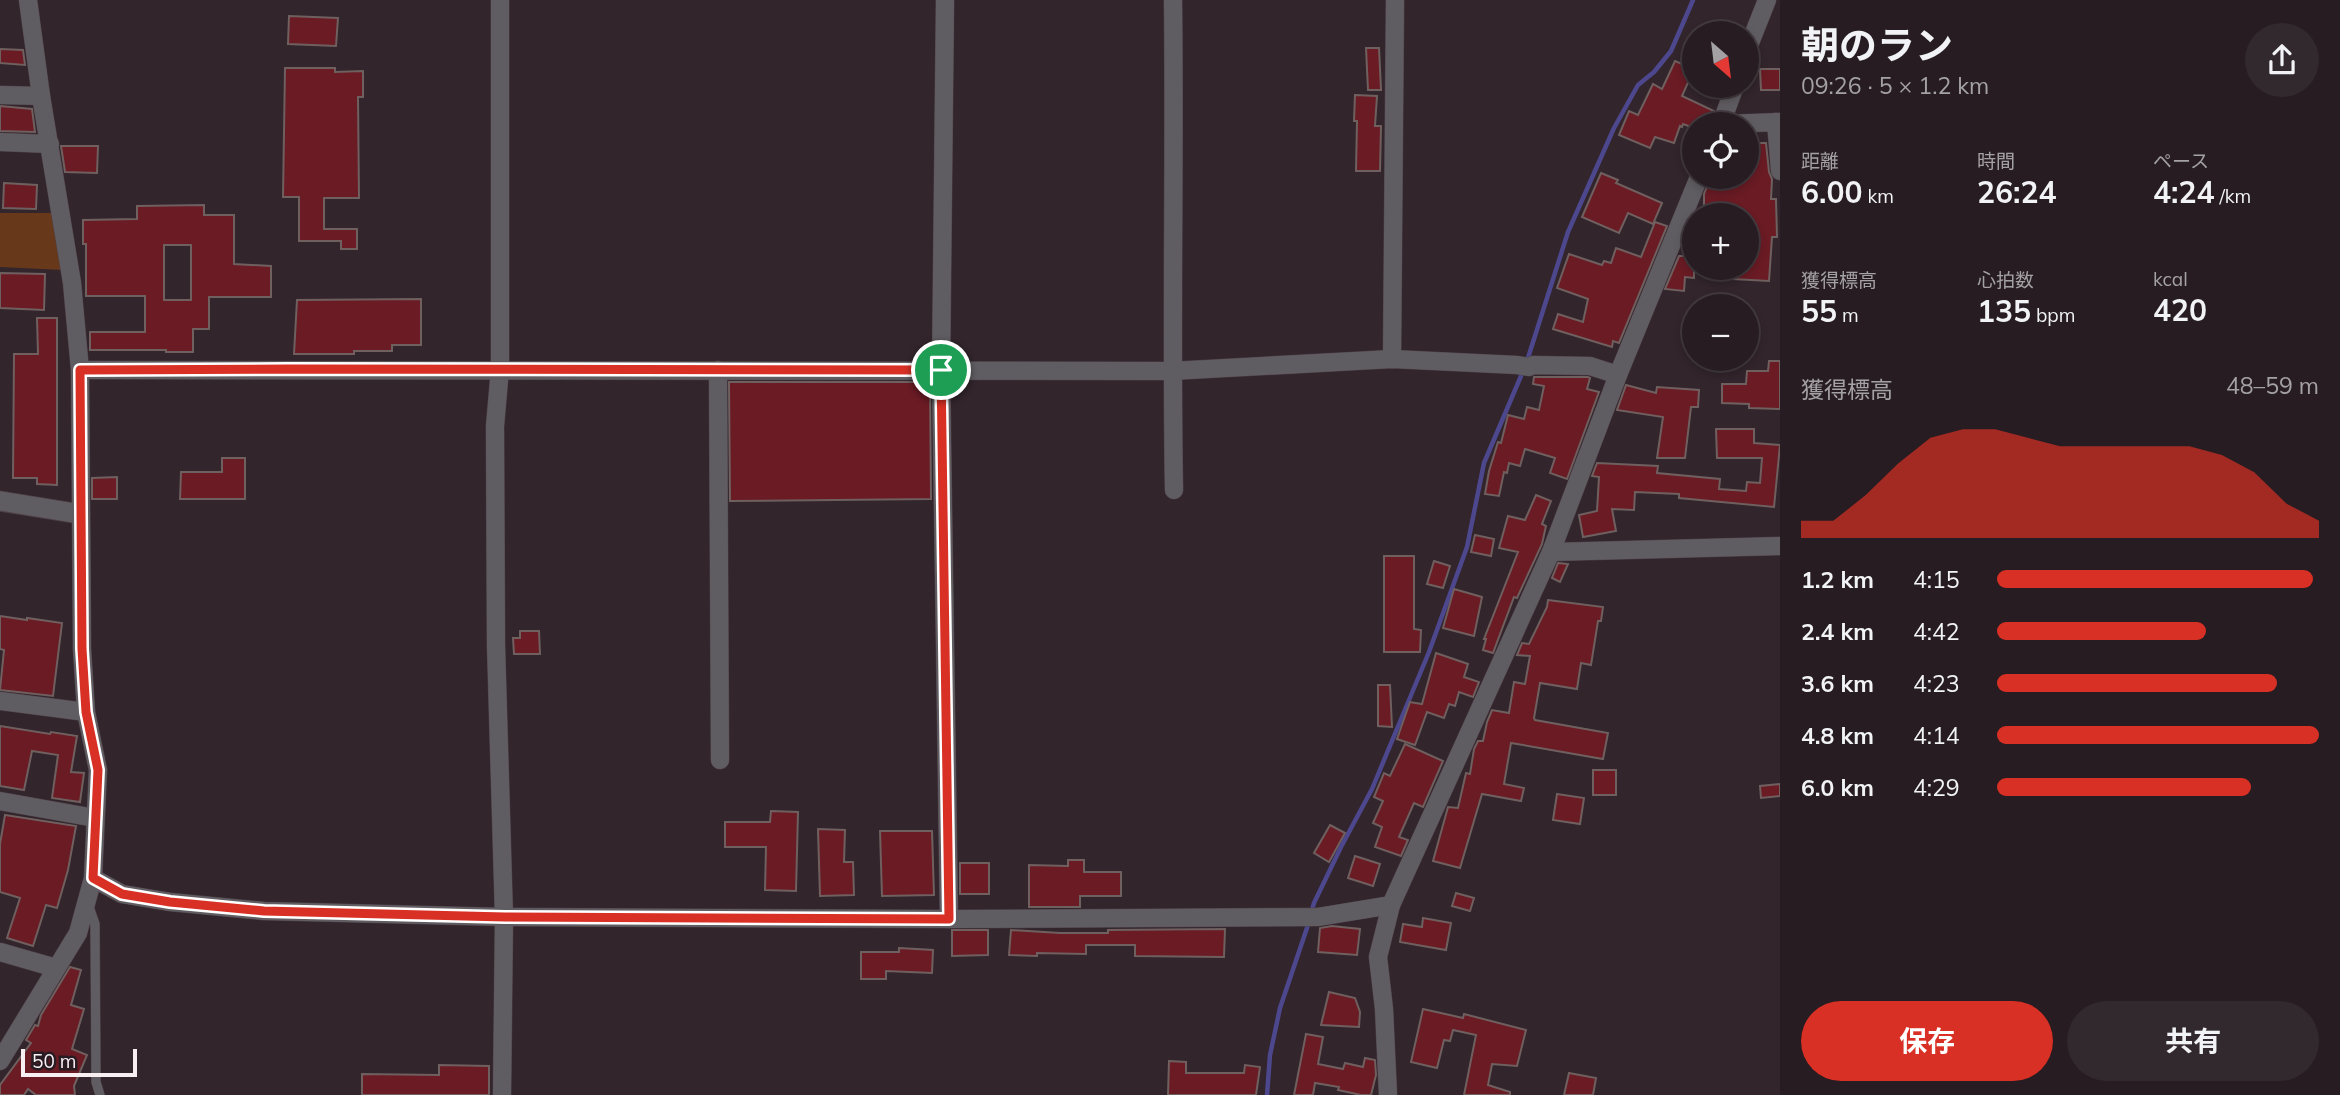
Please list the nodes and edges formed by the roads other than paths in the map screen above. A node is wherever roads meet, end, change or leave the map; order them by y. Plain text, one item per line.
1 (28, 0) edge
2 (500, 0) edge
3 (945, 0) edge
4 (1173, 0) edge
5 (1395, 0) edge
6 (1767, 0) edge
7 (1759, 21) edge
8 (0, 95) edge
9 (41, 96) junction
10 (1778, 122) edge
11 (1759, 123) edge
12 (0, 142) edge
13 (50, 144) junction
14 (1780, 171) edge
15 (1694, 189) edge
16 (1392, 359) junction
17 (500, 369) junction
18 (80, 370) junction
19 (719, 370) junction
20 (941, 370) junction
21 (1171, 371) junction
22 (1618, 374) junction
23 (1174, 490) dead end
24 (0, 500) edge
25 (80, 514) junction
26 (1780, 547) edge
27 (1550, 552) junction
28 (0, 701) edge
29 (86, 712) junction
30 (720, 760) dead end
31 (0, 801) edge
32 (94, 818) junction
33 (93, 878) junction
34 (88, 902) junction
35 (1391, 905) junction
36 (505, 917) junction
37 (949, 919) junction
38 (0, 952) edge
39 (56, 968) junction
40 (0, 1061) edge
41 (100, 1095) edge
42 (502, 1095) edge
43 (1388, 1095) edge

1 - 9 street
2 - 17 street
3 - 20 street
4 - 21 street
5 - 16 street
6 - 7 street
8 - 9 street
9 - 13 street
10 - 11 street
10 - 14 street
12 - 13 street
13 - 18 street
15 - 22 street
16 - 21 street
16 - 22 street
17 - 18 street
17 - 19 street
17 - 36 street
18 - 25 street
19 - 20 street
19 - 30 street
20 - 21 street
20 - 37 street
21 - 23 street
22 - 27 street
24 - 25 street
25 - 29 street
26 - 27 street
27 - 35 street
28 - 29 street
29 - 32 street
31 - 32 street
32 - 33 street
33 - 34 street
33 - 36 street
34 - 39 street
34 - 41 lane
35 - 37 street
35 - 43 street
36 - 37 street
36 - 42 street
38 - 39 street
39 - 40 street

